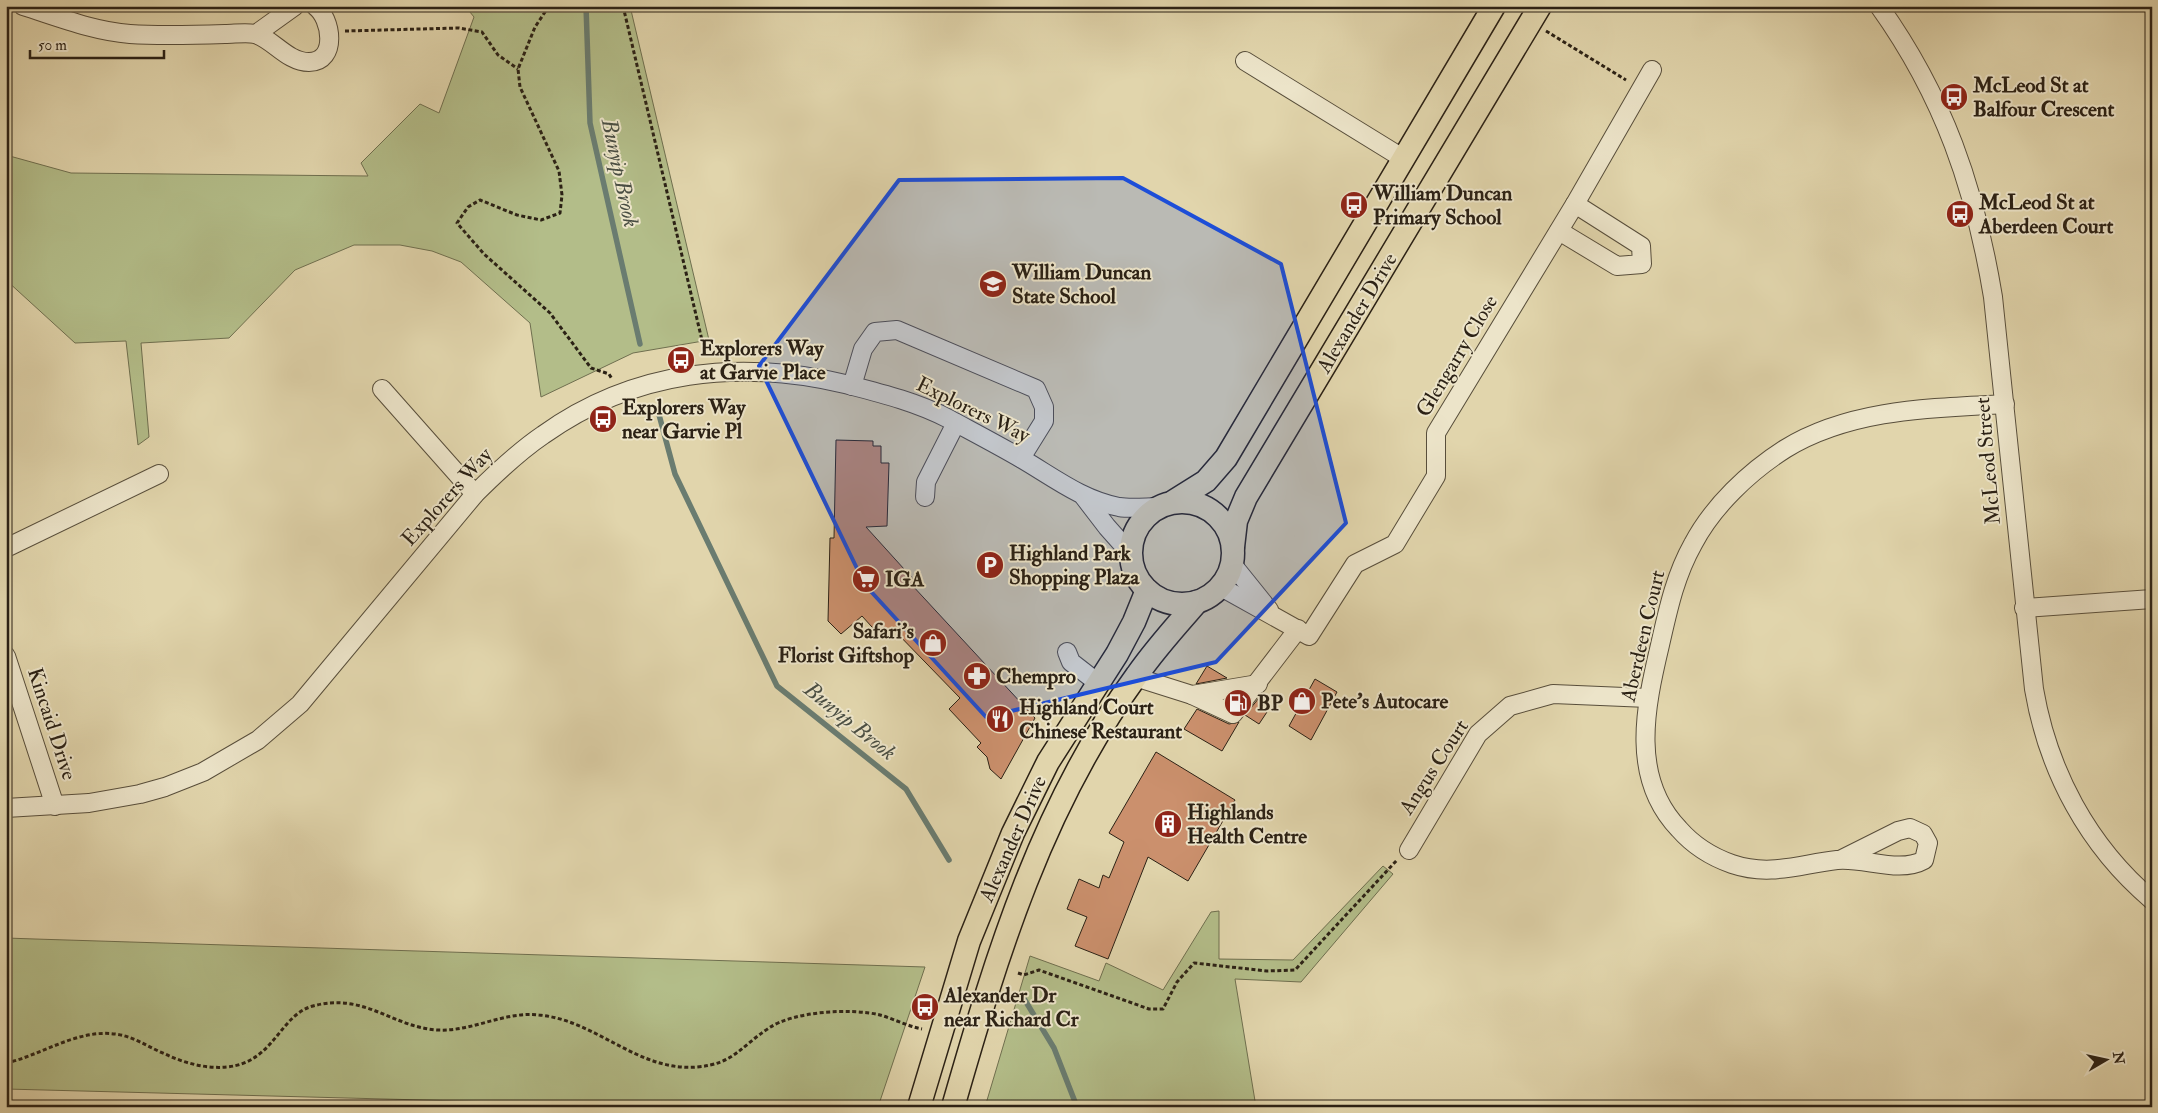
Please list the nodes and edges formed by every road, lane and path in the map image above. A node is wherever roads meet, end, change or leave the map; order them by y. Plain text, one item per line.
1 (23, 6) edge
2 (296, 6) edge
3 (315, 6) edge
4 (549, 6) edge
5 (623, 6) edge
6 (1540, 6) edge
7 (1879, 6) edge
8 (1493, 9) edge
9 (1545, 31) dead end
10 (330, 32) junction
11 (256, 34) junction
12 (1245, 61) dead end
13 (518, 69) junction
14 (1652, 70) dead end
15 (1641, 90) junction
16 (1404, 159) junction
17 (1576, 204) junction
18 (1559, 231) junction
19 (705, 353) dead end
20 (852, 386) junction
21 (382, 389) dead end
22 (619, 394) junction
23 (2005, 404) junction
24 (956, 423) junction
25 (1021, 458) junction
26 (159, 474) dead end
27 (474, 494) junction
28 (925, 497) dead end
29 (1084, 497) junction
30 (1167, 504) junction
31 (6, 548) edge
32 (1131, 554) junction
33 (1233, 556) junction
34 (1221, 587) junction
35 (1147, 590) junction
36 (2152, 599) edge
37 (1197, 602) junction
38 (2024, 608) junction
39 (1274, 616) junction
40 (1298, 629) junction
41 (1067, 652) dead end
42 (6, 656) edge
43 (1135, 677) junction
44 (1098, 683) junction
45 (1258, 684) junction
46 (1192, 695) junction
47 (1648, 698) junction
48 (56, 806) junction
49 (6, 808) edge
50 (1409, 850) joint
51 (1840, 860) dead end
52 (2152, 900) edge
53 (1018, 974) dead end
54 (942, 1033) junction
55 (6, 1063) edge
56 (919, 1107) edge
57 (953, 1107) edge

1 - 11 street
2 - 11 street
3 - 10 street
4 - 13 path
5 - 19 path
6 - 33 main road, Alexander Drive
7 - 23 street, McLeod Street
8 - 16 main road, Alexander Drive
9 - 15 path
10 - 11 street
10 - 13 path
12 - 16 street
13 - 22 path
14 - 15 street, Glengarry Close
15 - 17 street, Glengarry Close
16 - 30 main road, Alexander Drive
17 - 18 street, Glengarry Close
17 - 18 street
18 - 40 street, Glengarry Close
20 - 22 street, Explorers Way
20 - 24 street, Explorers Way
20 - 25 street
21 - 27 street
22 - 27 street, Explorers Way
23 - 38 street, McLeod Street
23 - 47 street, Aberdeen Court
24 - 25 street, Explorers Way
24 - 28 street
25 - 29 street, Explorers Way
26 - 31 street
27 - 48 street, Explorers Way
29 - 30 street, Explorers Way
29 - 32 street, Explorers Way
30 - 32 main road
30 - 33 main road
32 - 35 main road
33 - 34 main road
33 - 39 street
34 - 37 main road
34 - 39 street
35 - 37 main road
35 - 44 main road, Alexander Drive
36 - 38 street
37 - 43 main road, Alexander Drive
38 - 52 street, McLeod Street
39 - 40 street
40 - 45 street
41 - 44 street
42 - 48 street, Kincaid Drive
43 - 46 street
43 - 57 main road, Alexander Drive
44 - 54 main road, Alexander Drive
45 - 46 street
45 - 46 street
47 - 50 street, Angus Court
47 - 51 street, Aberdeen Court
48 - 49 street, Explorers Way
50 - 53 path
54 - 55 path
54 - 56 main road, Alexander Drive

